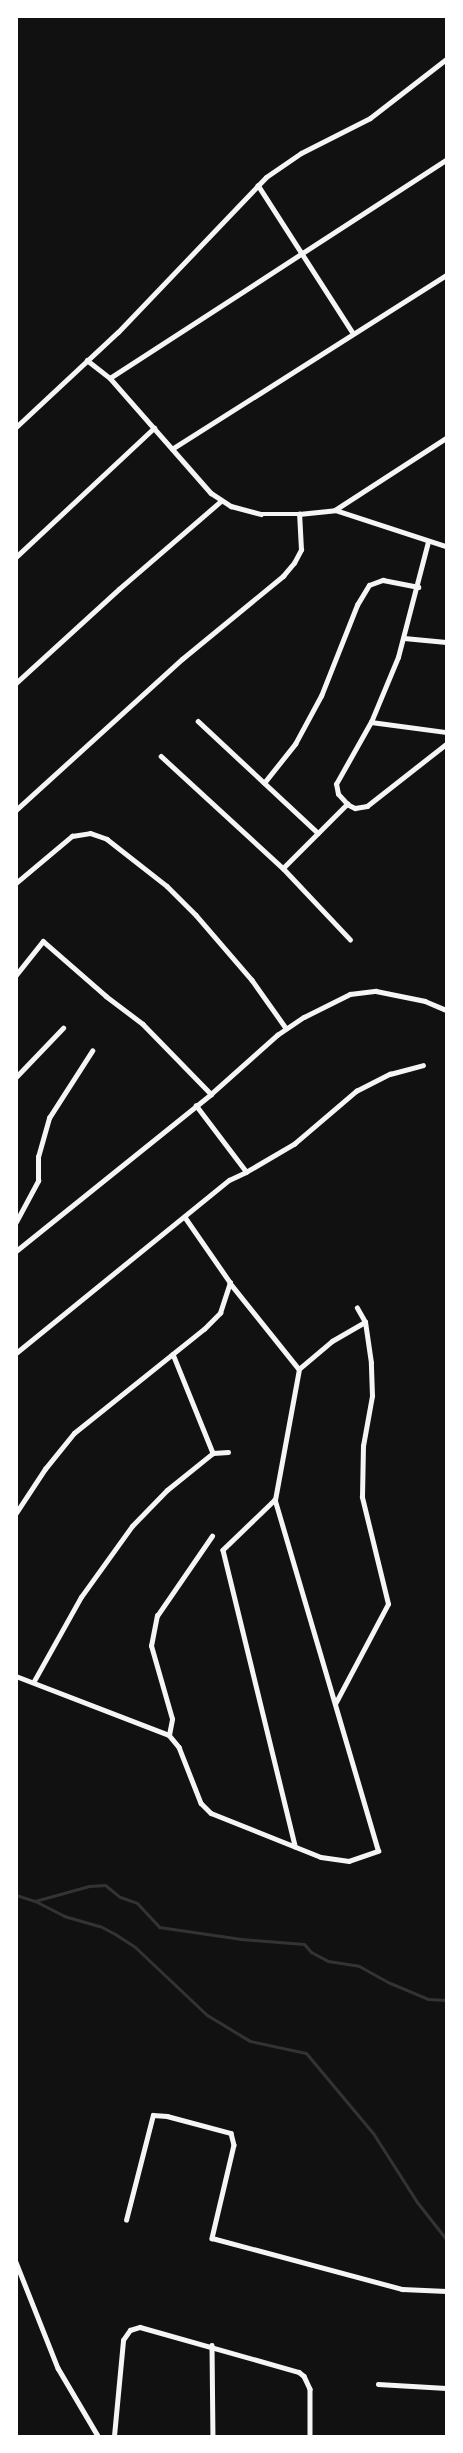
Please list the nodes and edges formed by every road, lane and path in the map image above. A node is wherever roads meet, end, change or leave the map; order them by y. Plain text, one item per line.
1 (447, 59) edge
2 (447, 160) edge
3 (258, 185) junction
4 (302, 253) junction
5 (447, 275) edge
6 (353, 333) junction
7 (87, 360) junction
8 (110, 378) junction
9 (16, 427) edge
10 (154, 428) junction
11 (447, 438) edge
12 (172, 449) junction
13 (221, 501) junction
14 (335, 510) junction
15 (299, 514) junction
16 (428, 542) junction
17 (447, 546) edge
18 (16, 556) edge
19 (418, 587) junction
20 (404, 639) junction
21 (447, 642) edge
22 (16, 683) edge
23 (198, 721) dead end
24 (370, 722) junction
25 (447, 732) edge
26 (447, 744) edge
27 (161, 756) dead end
28 (264, 783) junction
29 (347, 804) junction
30 (16, 810) edge
31 (318, 832) junction
32 (283, 868) junction
33 (16, 883) edge
34 (350, 939) dead end
35 (16, 975) edge
36 (447, 1010) edge
37 (63, 1028) dead end
38 (286, 1028) junction
39 (92, 1051) dead end
40 (423, 1065) dead end
41 (16, 1077) edge
42 (211, 1094) junction
43 (196, 1106) junction
44 (246, 1172) junction
45 (185, 1218) junction
46 (16, 1222) edge
47 (16, 1251) edge
48 (230, 1283) junction
49 (357, 1308) dead end
50 (365, 1322) junction
51 (16, 1353) edge
52 (173, 1354) junction
53 (299, 1369) junction
54 (228, 1452) dead end
55 (213, 1453) junction
56 (275, 1500) junction
57 (16, 1513) edge
58 (212, 1536) dead end
59 (16, 1676) edge
60 (34, 1681) junction
61 (335, 1704) junction
62 (169, 1735) junction
63 (295, 1846) junction
64 (126, 2220) dead end
65 (16, 2262) edge
66 (447, 2291) edge
67 (212, 2345) junction
68 (378, 2384) dead end
69 (447, 2388) edge
70 (98, 2436) edge
71 (114, 2436) edge
72 (213, 2436) edge
73 (310, 2436) edge

1 - 3 street
2 - 4 street
3 - 4 street
3 - 7 street
4 - 6 street
4 - 8 street
5 - 6 street
6 - 12 street
7 - 8 street
7 - 9 street
8 - 10 street
10 - 12 street
10 - 18 street
11 - 14 street
12 - 13 street
13 - 15 street
13 - 22 street
14 - 15 street
14 - 16 street
15 - 30 street
16 - 17 street
16 - 19 street
19 - 20 street
19 - 28 street
20 - 21 street
20 - 24 street
23 - 28 street
24 - 25 street
24 - 29 street
26 - 29 street
27 - 32 street
28 - 31 street
29 - 31 street
31 - 32 street
32 - 34 street
33 - 38 street
35 - 42 street
36 - 38 street
37 - 41 street
38 - 42 street
39 - 46 street
40 - 44 street
42 - 43 street
43 - 44 street
43 - 47 street
44 - 45 street
45 - 48 street
45 - 51 street
48 - 52 street
48 - 53 street
49 - 50 street
50 - 53 street
50 - 61 street
52 - 55 street
52 - 57 street
53 - 56 street
54 - 55 street
55 - 60 street
56 - 61 street
56 - 63 street
58 - 62 street
59 - 60 street
60 - 62 street
61 - 63 street
62 - 63 street
64 - 66 street
65 - 70 street
67 - 71 street
67 - 72 street
67 - 73 street
68 - 69 street

